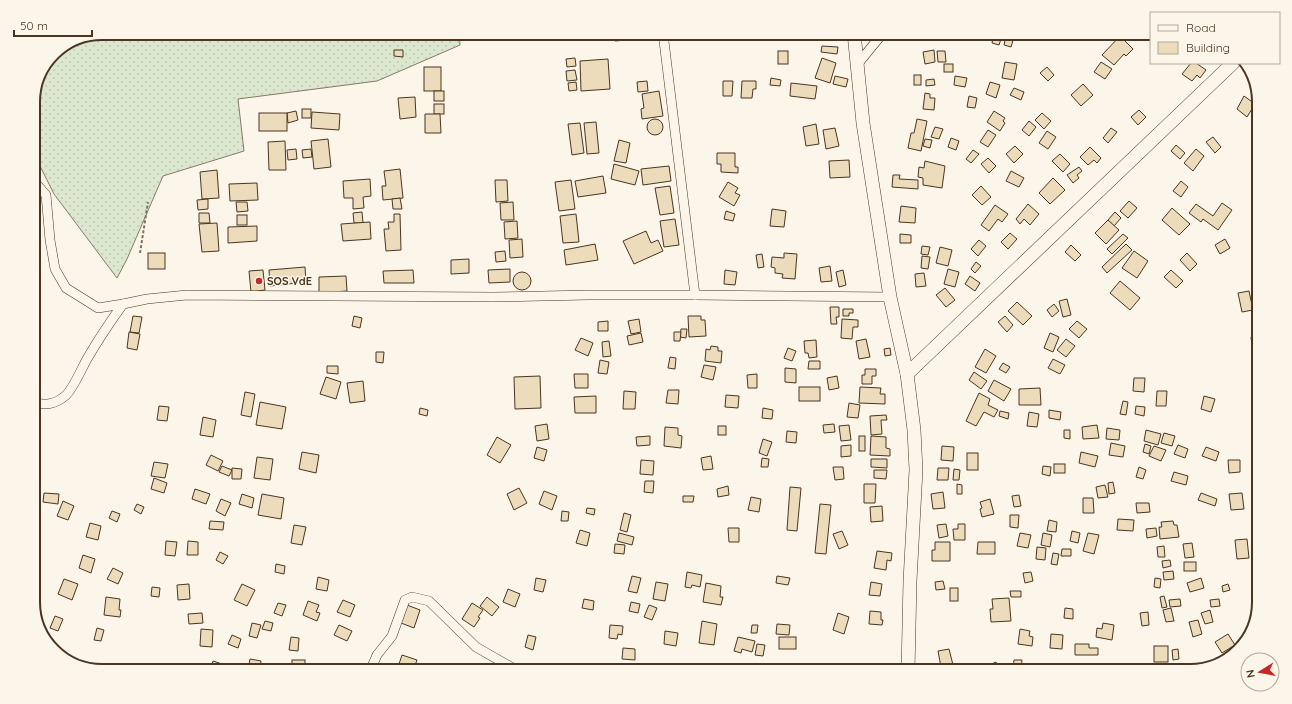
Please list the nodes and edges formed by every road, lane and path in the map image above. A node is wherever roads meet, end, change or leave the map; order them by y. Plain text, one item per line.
1 (664, 40) edge
2 (854, 40) edge
3 (877, 40) edge
4 (1232, 64) edge
5 (856, 66) junction
6 (40, 188) edge
7 (148, 202) dead end
8 (140, 253) dead end
9 (694, 295) junction
10 (890, 297) junction
11 (123, 304) junction
12 (907, 374) junction
13 (40, 404) edge
14 (373, 664) edge
15 (506, 664) edge
16 (908, 664) edge

1 - 9 street
2 - 5 main road
3 - 5 street
4 - 12 main road
5 - 10 main road
6 - 11 street
7 - 8 path
9 - 10 street
9 - 11 street
10 - 12 main road
11 - 13 street
12 - 16 main road
14 - 15 street

